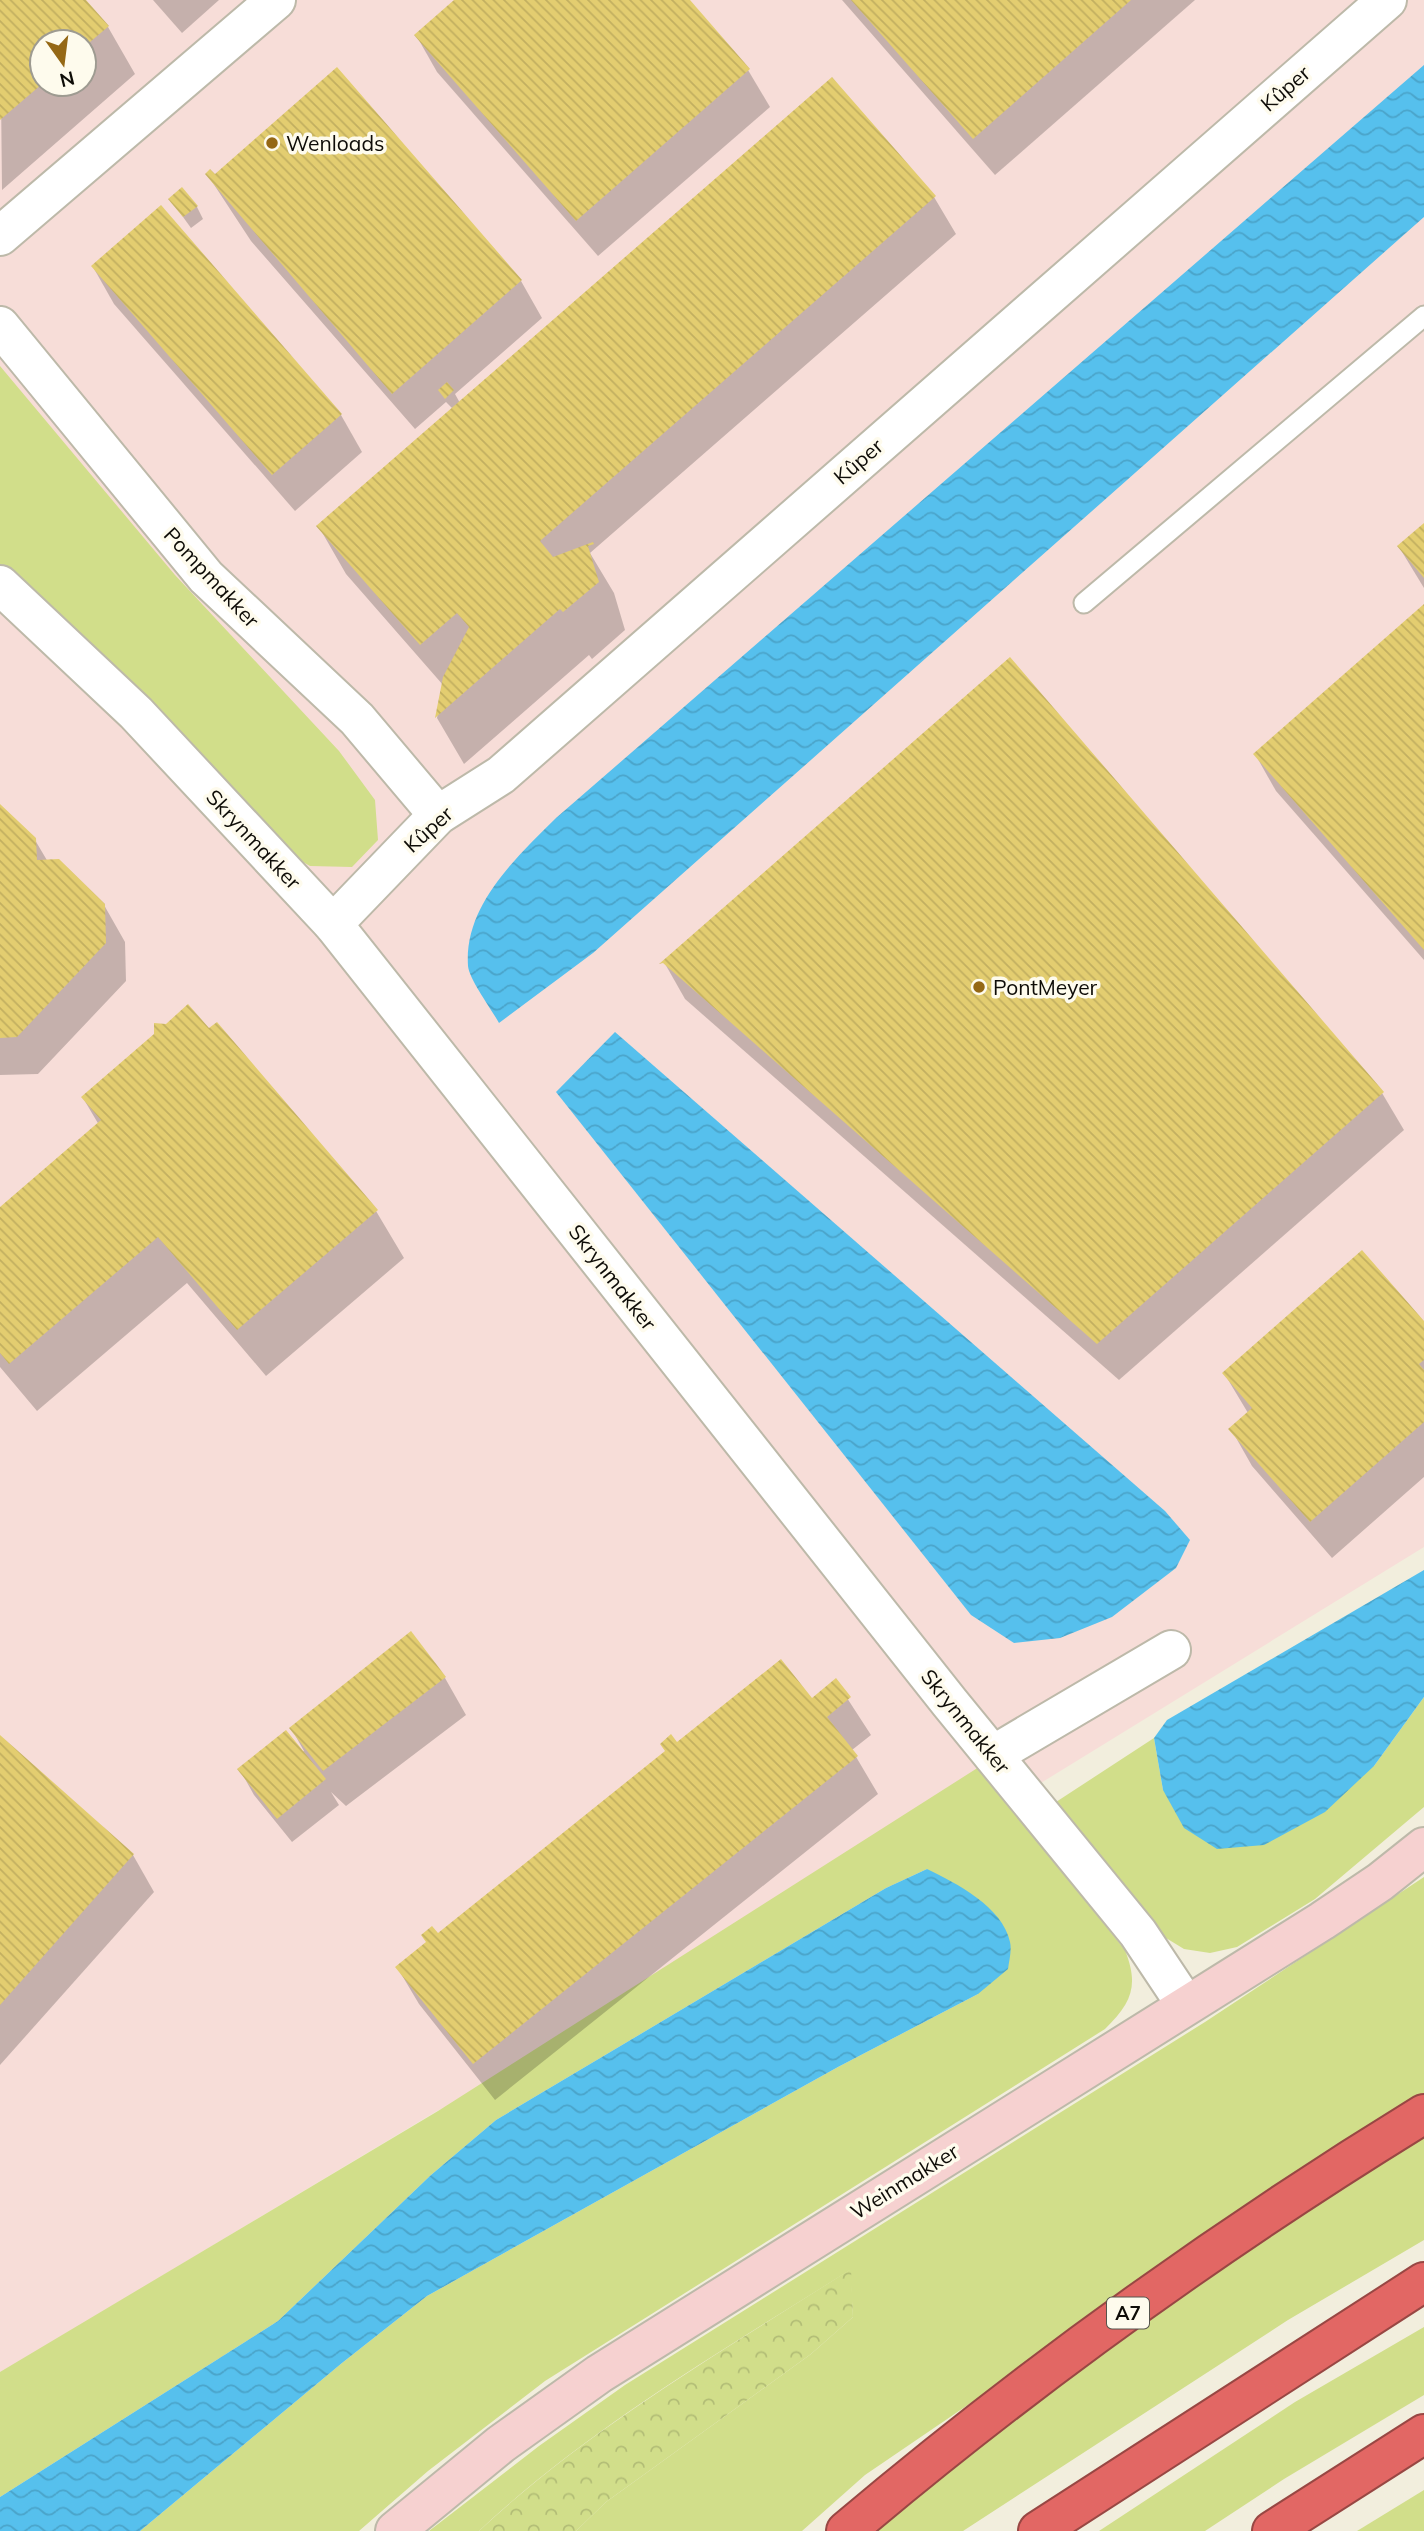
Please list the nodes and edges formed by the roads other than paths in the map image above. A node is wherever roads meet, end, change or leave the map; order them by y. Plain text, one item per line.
1 (275, 0) edge
2 (1387, 0) edge
3 (0, 236) edge
4 (1424, 316) edge
5 (0, 326) edge
6 (0, 585) edge
7 (1084, 603) dead end
8 (438, 815) junction
9 (333, 924) junction
10 (1171, 1650) dead end
11 (993, 1755) junction
12 (1424, 1847) edge
13 (1186, 2005) junction
14 (1424, 2115) edge
15 (1424, 2282) edge
16 (1424, 2434) edge
17 (395, 2531) edge
18 (846, 2531) edge
19 (1038, 2531) edge
20 (1272, 2531) edge

1 - 3 street
2 - 8 street, Kûper
4 - 7 lane
5 - 8 street, Pompmakker
6 - 9 street, Skrynmakker
8 - 9 street, Kûper
9 - 11 street, Skrynmakker
10 - 11 street
11 - 13 street, Skrynmakker
12 - 13 main road, Weinmakker
13 - 17 main road, Weinmakker
14 - 18 highway, A7
15 - 19 highway
16 - 20 highway

